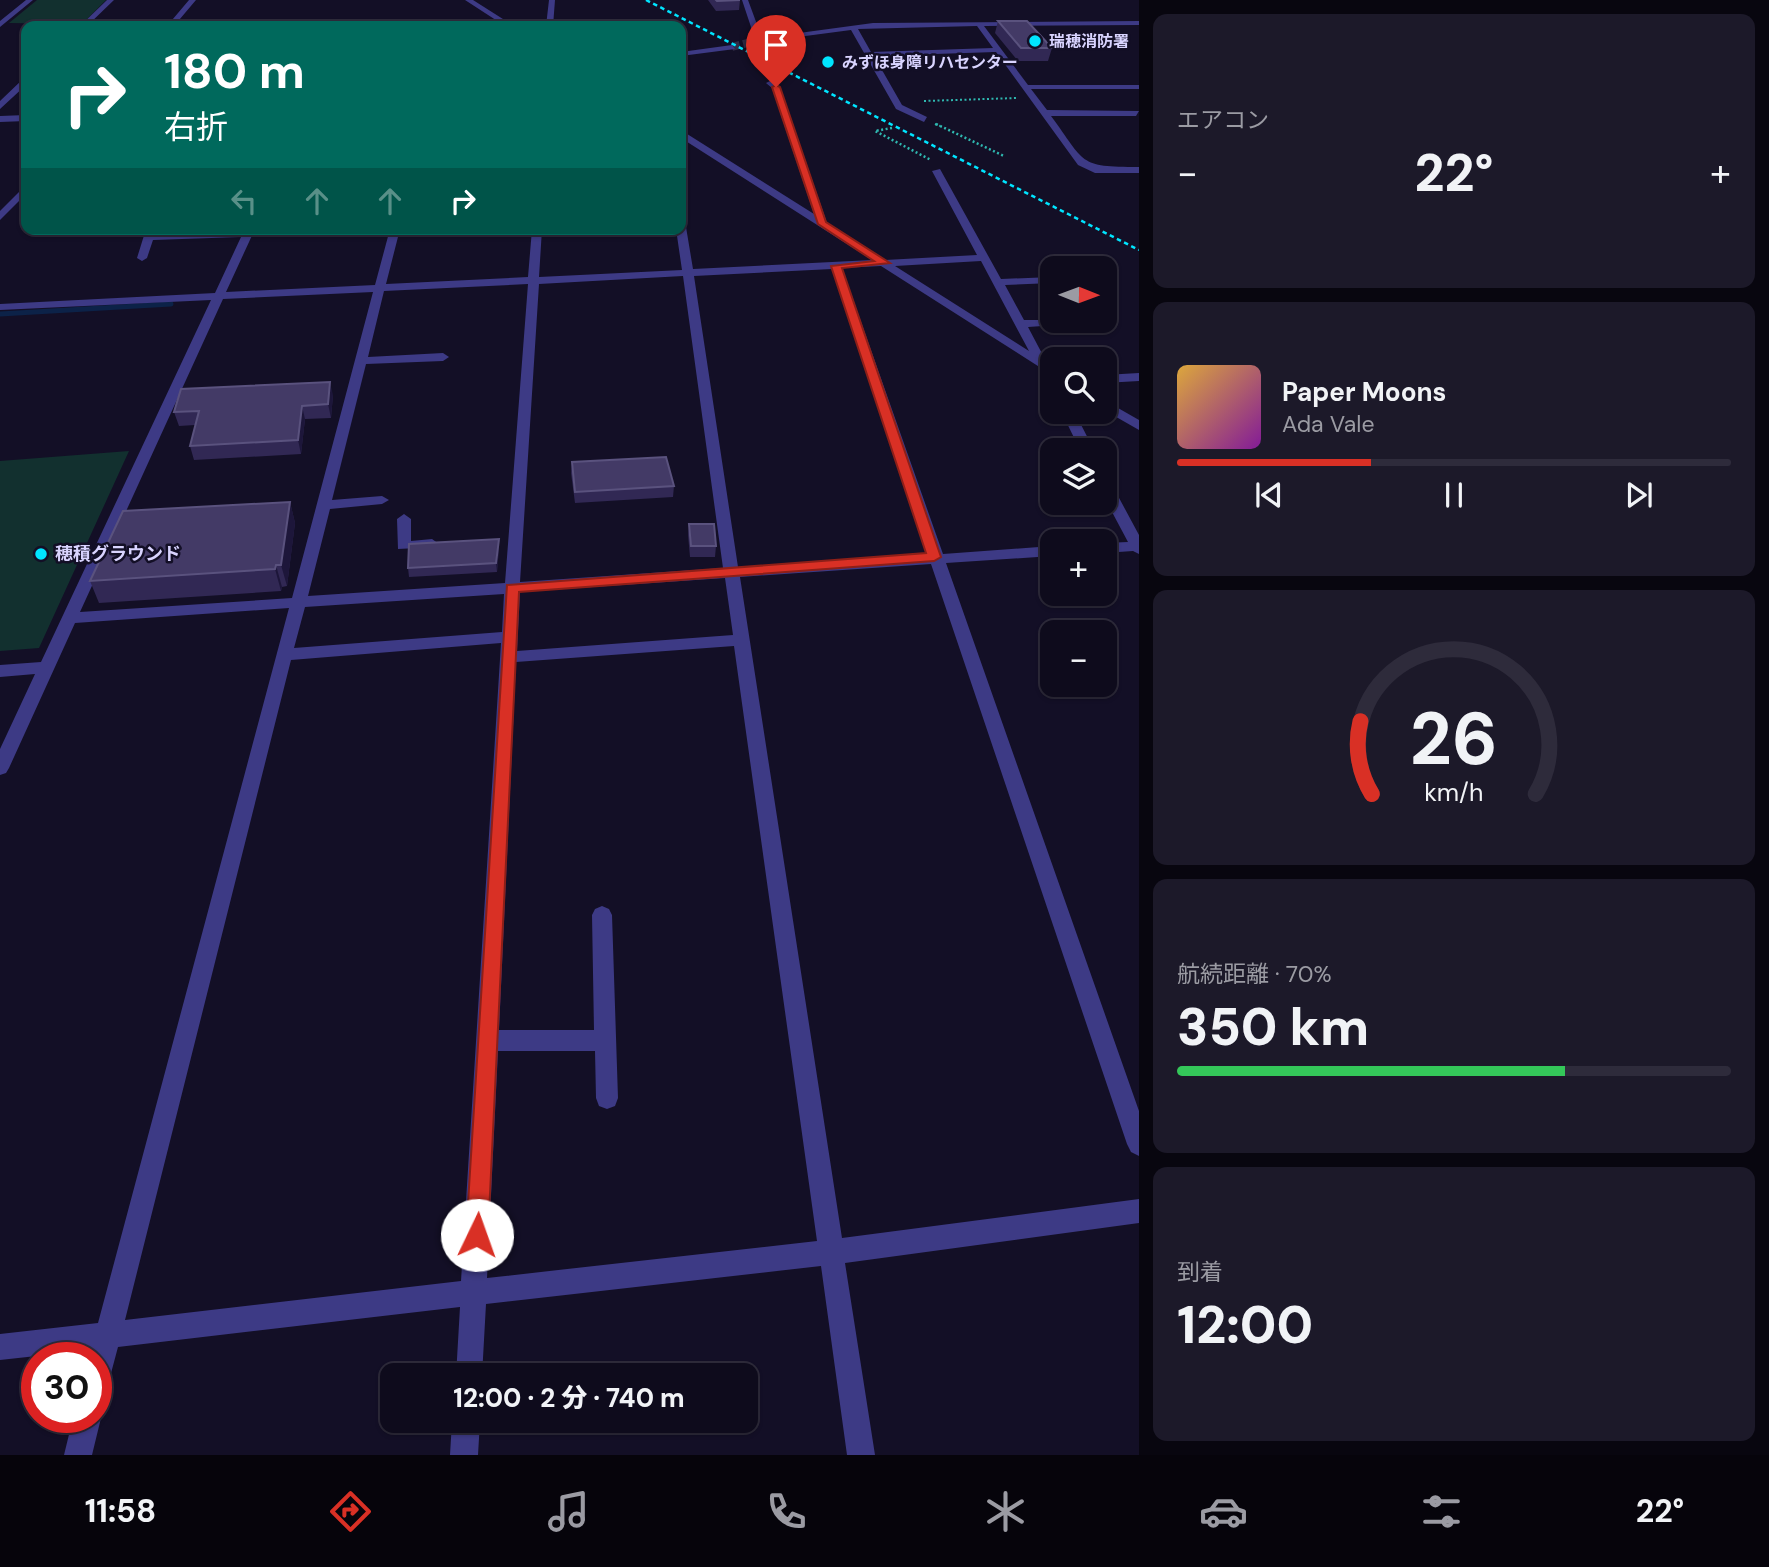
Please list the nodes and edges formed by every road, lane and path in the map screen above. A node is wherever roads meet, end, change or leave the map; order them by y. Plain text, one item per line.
1 (30, 0) edge
2 (111, 0) edge
3 (193, 0) edge
4 (468, 0) edge
5 (552, 0) edge
6 (745, 0) edge
7 (453, 9) dead end
8 (463, 9) dead end
9 (482, 9) junction
10 (88, 21) edge
11 (174, 21) edge
12 (451, 21) edge
13 (502, 21) edge
14 (550, 21) edge
15 (1139, 23) edge
16 (979, 24) junction
17 (0, 25) edge
18 (853, 27) junction
19 (732, 47) tunnel mouth
20 (1000, 50) junction
21 (686, 53) edge
22 (869, 54) junction
23 (770, 83) dead end
24 (21, 85) edge
25 (1139, 87) edge
26 (1027, 88) junction
27 (1016, 89) dead end
28 (895, 101) junction
29 (0, 106) edge
30 (1045, 113) junction
31 (1136, 113) dead end
32 (21, 118) edge
33 (0, 119) edge
34 (924, 119) joint
35 (891, 128) dead end
36 (686, 137) edge
37 (1004, 156) dead end
38 (1139, 170) edge
39 (937, 171) joint
40 (21, 194) edge
41 (0, 217) edge
42 (822, 224) junction
43 (149, 235) edge
44 (248, 235) edge
45 (393, 235) edge
46 (537, 235) edge
47 (682, 235) edge
48 (142, 258) dead end
49 (986, 258) junction
50 (885, 263) junction
51 (836, 266) junction
52 (687, 272) junction
53 (533, 279) junction
54 (1040, 280) edge
55 (999, 282) junction
56 (380, 287) junction
57 (220, 295) junction
58 (0, 307) edge
59 (1040, 323) edge
60 (1021, 324) junction
61 (1040, 356) edge
62 (443, 358) dead end
63 (361, 360) junction
64 (1040, 363) edge
65 (1139, 377) edge
66 (1117, 378) edge
67 (1117, 412) edge
68 (1139, 426) edge
69 (382, 500) dead end
70 (323, 505) junction
71 (1117, 507) edge
72 (404, 519) dead end
73 (453, 543) edge
74 (1139, 547) edge
75 (1117, 548) edge
76 (1040, 552) edge
77 (934, 557) junction
78 (730, 573) junction
79 (512, 588) junction
80 (298, 601) junction
81 (69, 618) junction
82 (741, 640) junction
83 (509, 647) junction
84 (284, 655) junction
85 (47, 667) junction
86 (0, 671) edge
87 (0, 768) edge
88 (602, 915) dead end
89 (488, 1040) junction
90 (605, 1041) junction
91 (607, 1098) dead end
92 (1139, 1144) edge
93 (1139, 1211) edge
94 (831, 1252) junction
95 (474, 1291) junction
96 (108, 1334) junction
97 (106, 1342) edge
98 (0, 1346) edge
99 (470, 1363) edge
100 (83, 1433) edge
101 (465, 1433) edge
102 (78, 1455) edge
103 (464, 1455) edge
104 (861, 1455) edge

1 - 17 street
2 - 10 street
3 - 11 street
4 - 9 street
5 - 14 street
6 - 18 street
7 - 12 street
8 - 9 street
9 - 13 street
15 - 16 street
16 - 18 street
16 - 20 street
18 - 22 street
19 - 21 street
20 - 22 street
20 - 26 street
22 - 28 street
23 - 42 street
24 - 29 street
25 - 26 street
26 - 30 street
27 - 28 path
28 - 34 street
30 - 31 street
30 - 38 street
32 - 33 street
34 - 37 path
35 - 39 path
36 - 42 street
39 - 49 street
40 - 41 street
42 - 50 street
43 - 48 street
44 - 57 street
45 - 56 street
46 - 53 street
47 - 52 street
49 - 50 street
49 - 55 street
50 - 51 street
50 - 64 street
51 - 52 street
51 - 77 street
52 - 53 street
52 - 78 street
53 - 56 street
53 - 79 street
54 - 55 street
55 - 60 street
56 - 57 street
56 - 63 street
57 - 58 street
57 - 81 street
59 - 60 street
60 - 61 street
62 - 63 street
63 - 70 street
65 - 66 street
67 - 68 street
69 - 70 street
70 - 80 street
71 - 74 street
72 - 73 street
74 - 75 street
76 - 77 street
77 - 78 street
77 - 92 street
78 - 79 street
78 - 82 street
79 - 80 street
79 - 83 street
80 - 81 street
80 - 84 street
81 - 85 street
82 - 83 street
82 - 94 street
83 - 84 street
83 - 89 street
84 - 96 street
85 - 86 street
85 - 87 street
88 - 90 street
89 - 90 street
89 - 95 street
90 - 91 street
93 - 94 street
94 - 95 street
94 - 104 street
95 - 96 street
95 - 99 street
96 - 97 street
96 - 98 street
100 - 102 street
101 - 103 street

